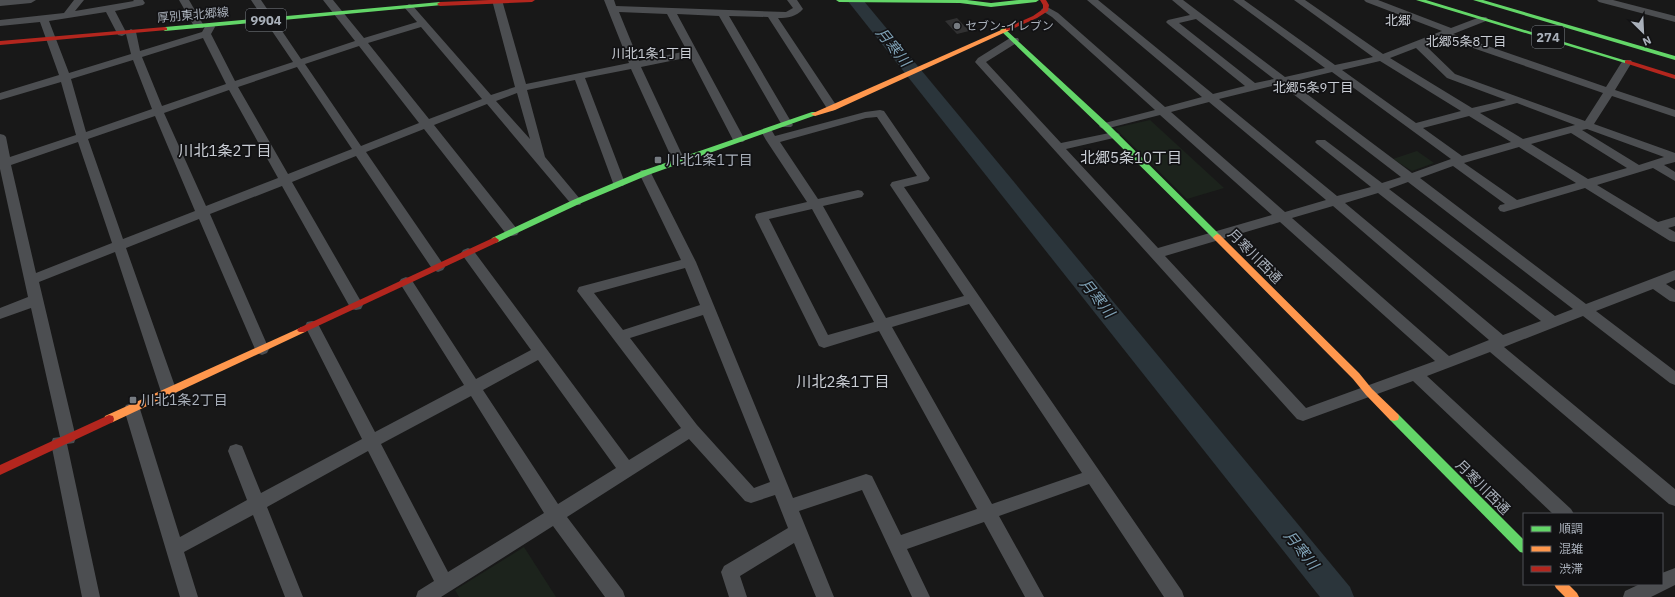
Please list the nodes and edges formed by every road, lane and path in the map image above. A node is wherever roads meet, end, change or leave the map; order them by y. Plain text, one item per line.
1 (31, 0) edge
2 (79, 0) edge
3 (138, 0) edge
4 (184, 0) edge
5 (256, 0) edge
6 (328, 0) edge
7 (497, 0) edge
8 (532, 0) edge
9 (792, 0) edge
10 (839, 0) edge
11 (918, 0) edge
12 (1036, 0) edge
13 (1092, 0) edge
14 (1177, 0) edge
15 (1238, 0) edge
16 (1299, 0) edge
17 (1369, 0) edge
18 (1419, 0) edge
19 (1437, 0) edge
20 (1494, 0) edge
21 (1602, 0) edge
22 (964, 1) edge
23 (0, 2) edge
24 (1472, 2) edge
25 (611, 5) edge
26 (1044, 5) edge
27 (409, 7) junction
28 (109, 9) junction
29 (670, 10) junction
30 (722, 13) junction
31 (339, 14) junction
32 (771, 15) junction
33 (67, 16) junction
34 (1198, 16) junction
35 (1483, 19) junction
36 (1675, 19) edge
37 (44, 20) junction
38 (269, 20) junction
39 (0, 24) edge
40 (422, 24) junction
41 (205, 28) junction
42 (1003, 30) junction
43 (126, 32) junction
44 (1447, 33) junction
45 (52, 39) junction
46 (1014, 40) junction
47 (361, 42) junction
48 (0, 44) edge
49 (1419, 45) junction
50 (1675, 53) edge
51 (692, 54) junction
52 (136, 55) junction
53 (1382, 58) junction
54 (1675, 58) edge
55 (1627, 62) junction
56 (300, 63) junction
57 (635, 65) junction
58 (1675, 66) edge
59 (1335, 69) junction
60 (1675, 72) edge
61 (579, 76) junction
62 (65, 77) junction
63 (1675, 77) edge
64 (1283, 81) junction
65 (232, 86) junction
66 (1253, 87) junction
67 (522, 88) junction
68 (1609, 92) junction
69 (0, 97) edge
70 (1210, 99) junction
71 (488, 100) junction
72 (1516, 100) junction
73 (832, 108) junction
74 (158, 111) junction
75 (1165, 112) junction
76 (1472, 112) junction
77 (1675, 114) edge
78 (787, 124) junction
79 (426, 125) junction
80 (1588, 125) junction
81 (1415, 127) junction
82 (1574, 130) junction
83 (1110, 131) junction
84 (770, 135) junction
85 (0, 137) edge
86 (82, 137) junction
87 (739, 140) junction
88 (1321, 142) dead end
89 (1522, 144) junction
90 (1059, 147) junction
91 (360, 151) junction
92 (1675, 157) edge
93 (541, 158) junction
94 (679, 161) junction
95 (1458, 161) junction
96 (5, 163) junction
97 (1654, 164) junction
98 (1637, 169) junction
99 (645, 173) junction
100 (1675, 177) edge
101 (1410, 178) junction
102 (4, 180) edge
103 (285, 180) junction
104 (619, 183) junction
105 (1585, 183) junction
106 (1380, 188) junction
107 (858, 194) dead end
108 (1335, 201) junction
109 (576, 202) junction
110 (815, 204) junction
111 (202, 213) junction
112 (1282, 217) junction
113 (1675, 221) edge
114 (1657, 227) junction
115 (512, 232) junction
116 (1216, 236) junction
117 (1675, 238) edge
118 (119, 246) junction
119 (468, 253) junction
120 (1155, 254) junction
121 (689, 262) junction
122 (438, 267) junction
123 (1675, 275) edge
124 (31, 280) junction
125 (406, 282) junction
126 (1655, 283) junction
127 (1675, 297) edge
128 (973, 298) junction
129 (36, 300) junction
130 (356, 305) junction
131 (708, 308) junction
132 (1584, 311) junction
133 (0, 314) edge
134 (1554, 323) junction
135 (882, 325) junction
136 (312, 326) junction
137 (620, 336) junction
138 (1497, 344) junction
139 (262, 349) junction
140 (541, 352) junction
141 (1447, 363) junction
142 (1415, 374) junction
143 (1675, 379) edge
144 (474, 388) junction
145 (169, 392) junction
146 (1369, 392) junction
147 (132, 409) junction
148 (691, 430) junction
149 (64, 441) junction
150 (372, 441) junction
151 (236, 450) dead end
152 (0, 470) edge
153 (627, 470) junction
154 (1093, 476) junction
155 (780, 486) junction
156 (1675, 499) edge
157 (258, 504) junction
158 (788, 507) junction
159 (987, 512) junction
160 (1563, 513) edge
161 (556, 516) junction
162 (798, 531) junction
163 (896, 545) junction
164 (1523, 547) edge
165 (174, 549) junction
166 (1675, 576) edge
167 (1663, 582) edge
168 (445, 584) junction
169 (1561, 585) edge
170 (92, 597) edge
171 (189, 597) edge
172 (294, 597) edge
173 (425, 597) edge
174 (616, 597) edge
175 (738, 597) edge
176 (825, 597) edge
177 (921, 597) edge
178 (1035, 597) edge
179 (1175, 597) edge
180 (1573, 597) edge

1 - 23 street
2 - 33 street
3 - 28 street
4 - 41 street
5 - 38 street
6 - 31 street
7 - 8 main road, 厚別東北郷線 / 9904
7 - 27 main road, 厚別東北郷線 / 9904
7 - 67 street
9 - 32 street
10 - 11 main road
11 - 22 main road
12 - 22 main road
13 - 70 street
14 - 34 street
15 - 59 street
16 - 53 street
17 - 44 street
18 - 35 main road, 274
19 - 60 main road
20 - 50 main road
21 - 36 street
24 - 54 main road
24 - 58 main road
25 - 29 street
25 - 57 street
26 - 42 main road
26 - 75 street
27 - 31 main road, 厚別東北郷線 / 9904
27 - 40 street
28 - 33 street
28 - 43 street
29 - 30 street
29 - 51 street
30 - 32 street
30 - 78 street
31 - 38 main road, 厚別東北郷線 / 9904
31 - 47 street
32 - 73 street
33 - 37 street
34 - 64 street
34 - 66 street
35 - 44 street
35 - 55 main road, 274
37 - 39 street
37 - 45 street
38 - 41 main road, 厚別東北郷線 / 9904
38 - 56 street
40 - 47 street
40 - 71 street
41 - 43 main road, 厚別東北郷線 / 9904
41 - 52 street
41 - 65 street
42 - 46 main road, 月寒川西通
42 - 73 main road
43 - 45 main road, 厚別東北郷線 / 9904
43 - 52 street
44 - 49 street
44 - 68 street
45 - 48 main road, 厚別東北郷線 / 9904
45 - 62 street
46 - 83 main road, 月寒川西通
46 - 90 street
47 - 56 street
47 - 79 street
49 - 53 street
49 - 72 street
51 - 57 street
51 - 87 street
52 - 62 street
52 - 74 street
53 - 59 street
53 - 76 street
55 - 63 main road, 274
55 - 68 street
56 - 65 street
56 - 91 street
57 - 61 street
57 - 94 street
59 - 64 street
59 - 81 street
61 - 67 street
61 - 104 street
62 - 69 street
62 - 86 street
64 - 66 street
64 - 101 street
65 - 74 street
65 - 103 street
66 - 70 street
67 - 71 street
67 - 93 street
68 - 77 street
68 - 80 street
70 - 75 street
70 - 108 street
71 - 79 street
71 - 93 street
72 - 76 street
72 - 80 street
73 - 78 main road
74 - 86 street
74 - 111 street
75 - 83 street
75 - 112 street
76 - 81 street
76 - 89 street
78 - 84 main road
79 - 91 street
79 - 115 street
80 - 82 street
80 - 92 street
81 - 95 street
82 - 89 street
82 - 98 street
83 - 90 street
83 - 116 main road, 月寒川西通
84 - 87 main road
84 - 110 street
84 - 128 street
85 - 96 street
86 - 96 street
86 - 118 street
87 - 94 main road
88 - 106 street
89 - 95 street
89 - 105 street
90 - 120 street
91 - 103 street
91 - 122 street
92 - 97 street
93 - 109 street
94 - 99 main road
95 - 101 street
95 - 105 street
96 - 102 street
97 - 98 street
97 - 100 street
98 - 105 street
99 - 104 main road
99 - 121 street
101 - 106 street
101 - 132 street
102 - 124 street
103 - 111 street
103 - 130 street
104 - 109 main road
105 - 114 street
106 - 108 street
106 - 134 street
107 - 110 street
108 - 112 street
108 - 138 street
109 - 115 main road
110 - 135 street
110 - 135 street
111 - 118 street
111 - 139 street
112 - 116 street
112 - 141 street
113 - 114 street
114 - 117 street
115 - 119 main road
116 - 120 street
116 - 146 main road, 月寒川西通
118 - 124 street
118 - 145 street
119 - 122 main road
119 - 140 street
120 - 146 street
121 - 131 street
121 - 137 street
122 - 125 main road
123 - 126 street
124 - 129 street
125 - 130 main road
125 - 144 street
126 - 127 street
126 - 132 street
128 - 135 street
128 - 154 street
129 - 133 street
129 - 149 street
130 - 136 main road
131 - 137 street
131 - 155 street
132 - 134 street
132 - 143 street
134 - 138 street
135 - 159 street
136 - 139 main road
136 - 150 street
137 - 148 street
138 - 141 street
138 - 156 street
139 - 145 main road
140 - 144 street
140 - 153 street
141 - 142 street
142 - 146 street
142 - 160 street
144 - 150 street
144 - 161 street
145 - 147 main road
146 - 164 main road, 月寒川西通
147 - 149 main road
147 - 165 street
148 - 153 street
148 - 155 street
149 - 152 main road
149 - 170 street
150 - 157 street
150 - 168 street
151 - 157 street
153 - 161 street
154 - 159 street
154 - 179 street
155 - 158 street
157 - 165 street
157 - 172 street
158 - 162 street
158 - 163 street
159 - 163 street
159 - 178 street
161 - 168 street
161 - 174 street
162 - 175 street
162 - 176 street
163 - 177 street
165 - 171 street
166 - 167 street
168 - 173 street
169 - 180 main road

